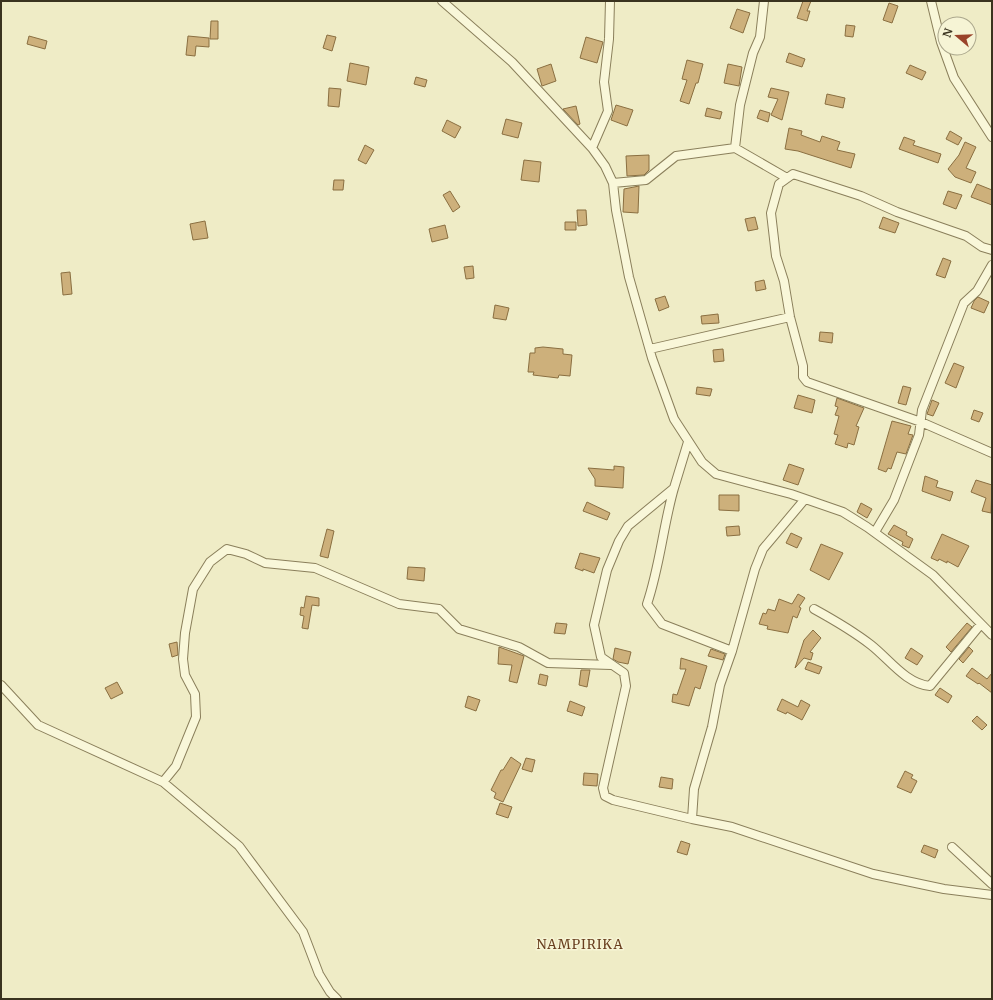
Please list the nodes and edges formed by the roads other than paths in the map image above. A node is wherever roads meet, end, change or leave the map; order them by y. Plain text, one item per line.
1 (442, 1) edge
2 (610, 1) edge
3 (764, 1) edge
4 (931, 1) edge
5 (992, 137) edge
6 (592, 148) junction
7 (735, 148) junction
8 (787, 178) junction
9 (613, 183) junction
10 (992, 250) edge
11 (992, 265) edge
12 (790, 317) junction
13 (650, 349) junction
14 (921, 422) junction
15 (688, 442) junction
16 (992, 453) edge
17 (674, 488) junction
18 (805, 499) junction
19 (875, 532) junction
20 (814, 609) dead end
21 (981, 624) junction
22 (992, 635) edge
23 (732, 651) junction
24 (612, 665) junction
25 (1, 685) edge
26 (163, 782) junction
27 (692, 819) junction
28 (952, 848) dead end
29 (992, 884) edge
30 (992, 895) edge
31 (337, 999) edge

1 - 6 street
2 - 6 street
3 - 7 street
4 - 5 street
6 - 9 street
7 - 8 street
7 - 9 street
8 - 10 street
8 - 12 street
9 - 13 street
11 - 14 street
12 - 13 street
12 - 14 street
13 - 15 street
14 - 16 street
14 - 19 street
15 - 17 street
15 - 18 street
17 - 23 street
17 - 24 street
18 - 19 street
18 - 23 street
19 - 21 street
20 - 21 street
21 - 22 street
23 - 27 street
24 - 26 street
24 - 27 street
25 - 26 street
26 - 31 street
27 - 30 street
28 - 29 street

